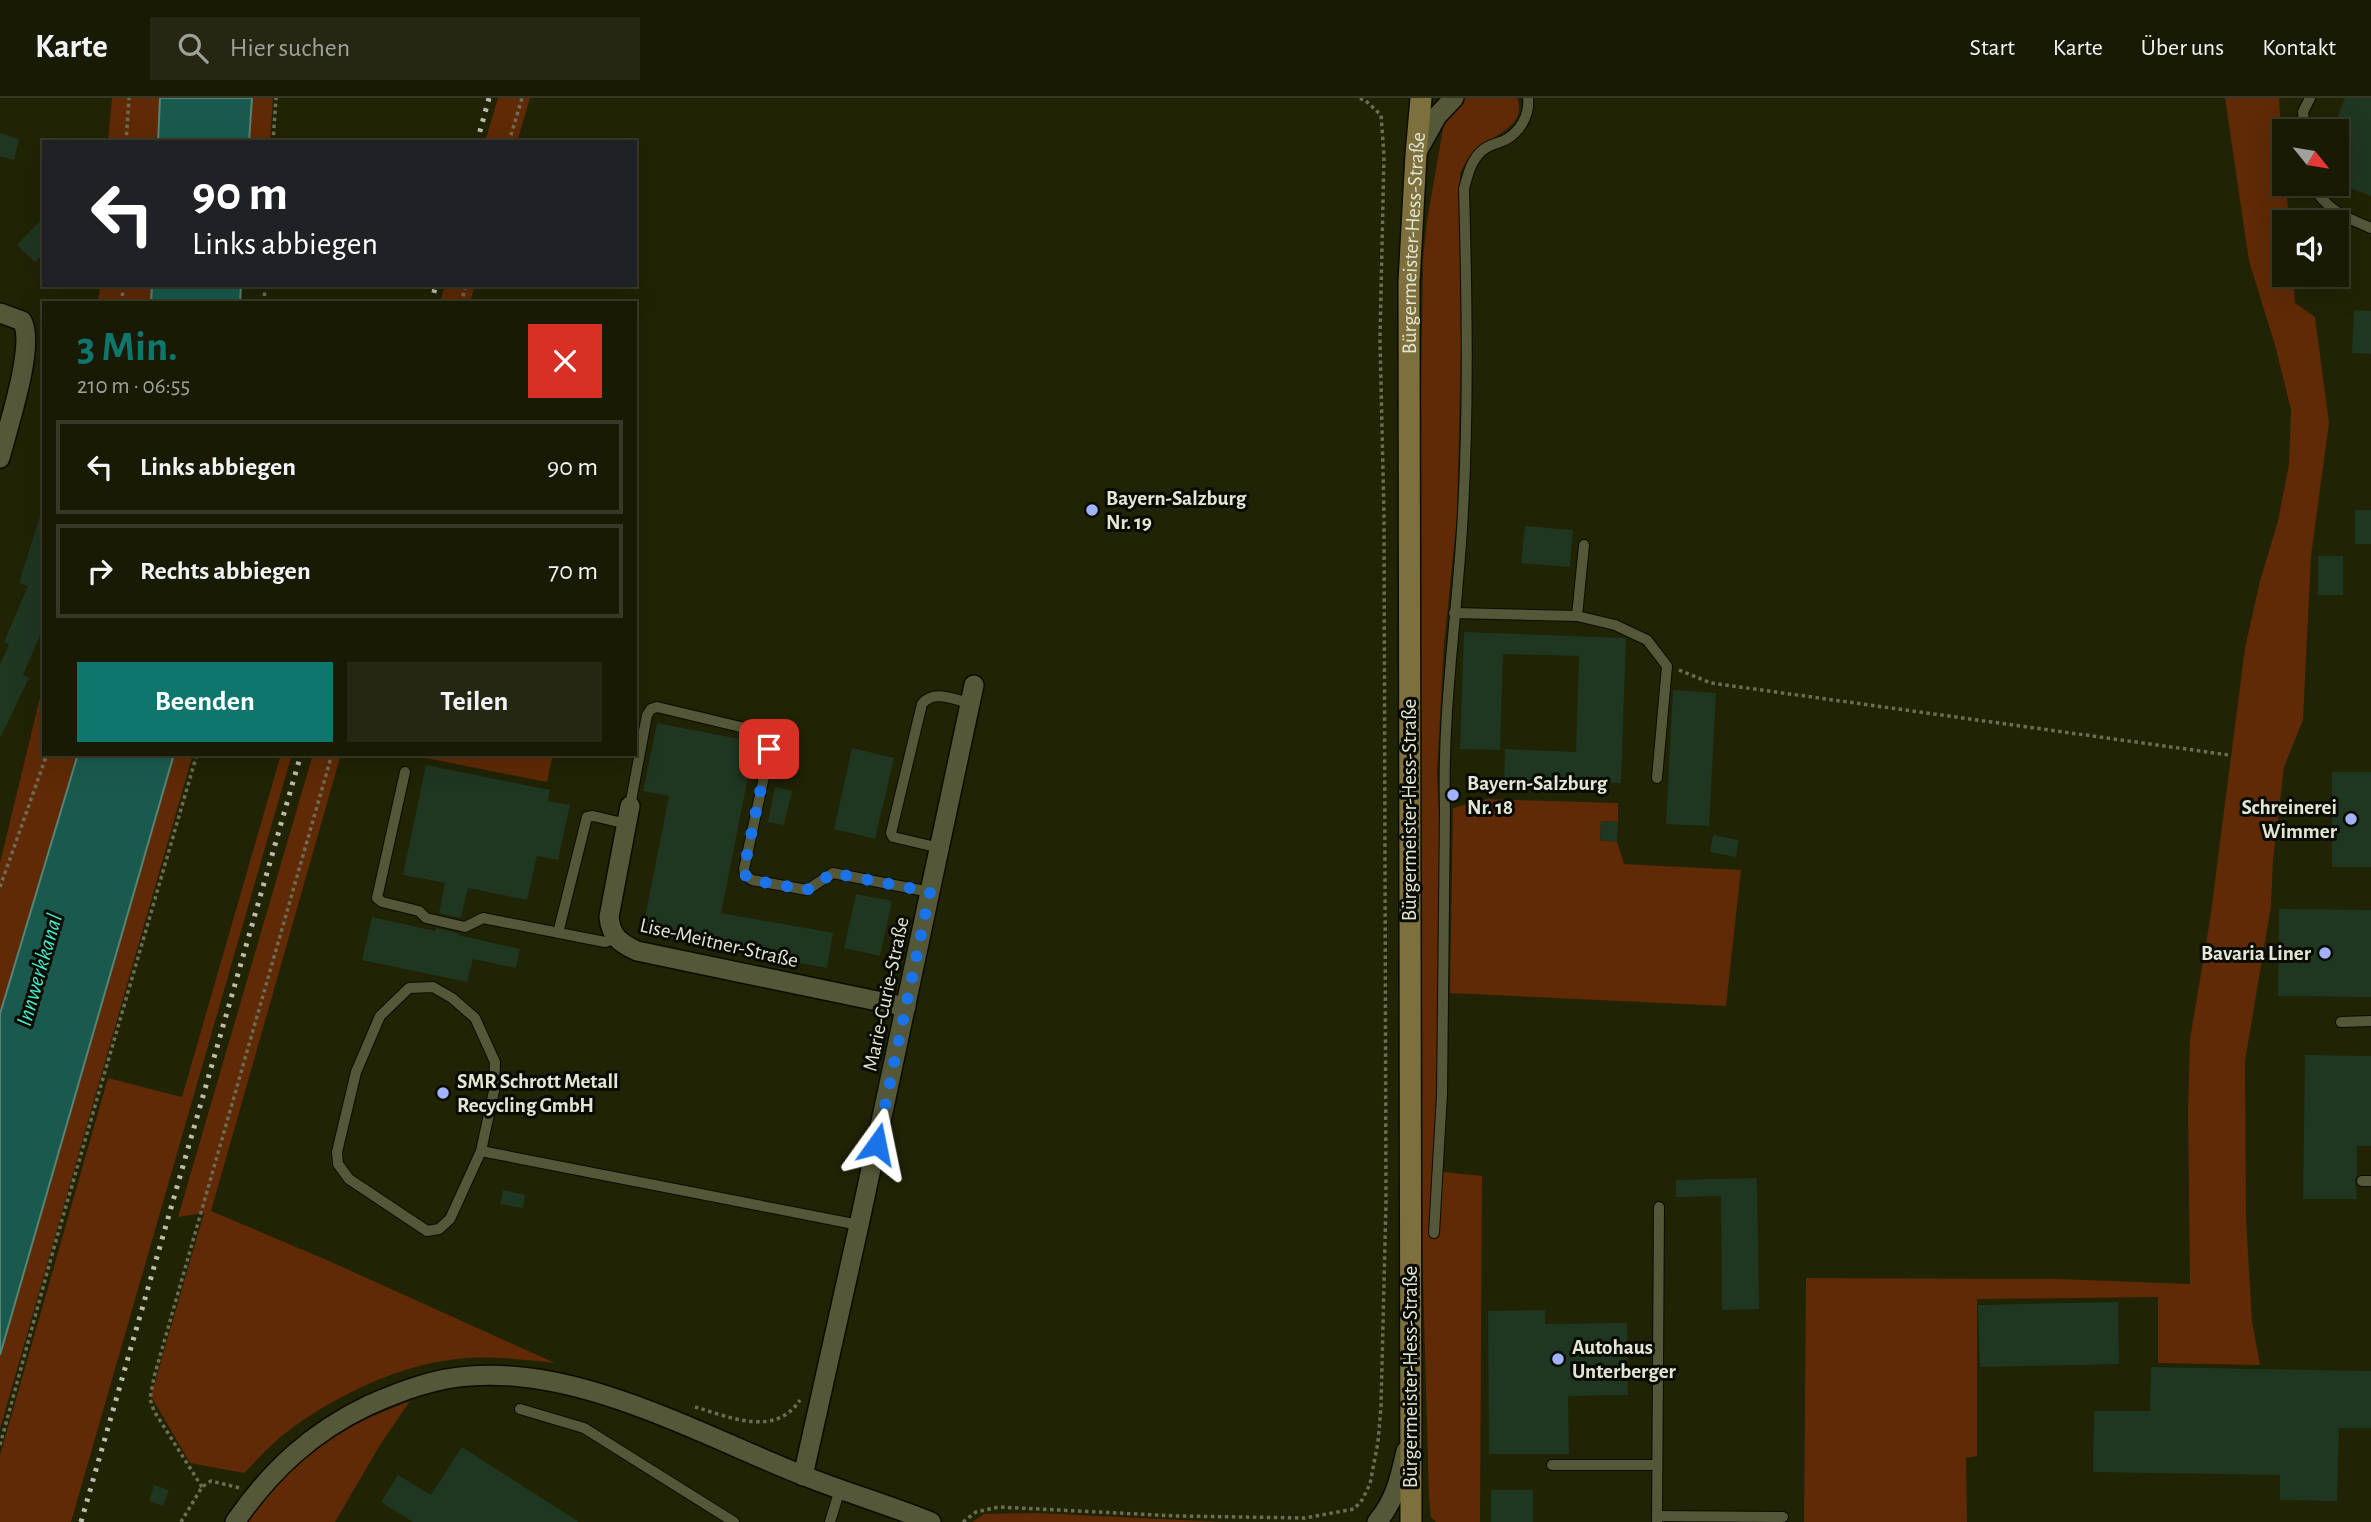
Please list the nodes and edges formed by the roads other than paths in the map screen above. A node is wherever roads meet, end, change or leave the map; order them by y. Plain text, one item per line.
1 (1421, 98) edge
2 (1454, 98) edge
3 (1528, 98) edge
4 (2310, 98) edge
5 (2303, 119) edge
6 (1416, 155) junction
7 (2318, 196) edge
8 (2371, 228) edge
9 (0, 313) edge
10 (0, 458) edge
11 (1584, 545) dead end
12 (1454, 612) junction
13 (1577, 616) junction
14 (972, 694) joint
15 (405, 772) dead end
16 (1657, 778) dead end
17 (629, 815) junction
18 (940, 848) junction
19 (930, 892) junction
20 (558, 933) junction
21 (617, 938) junction
22 (906, 1007) junction
23 (2371, 1021) edge
24 (2341, 1022) dead end
25 (481, 1152) junction
26 (1659, 1207) dead end
27 (859, 1225) junction
28 (1434, 1233) dead end
29 (520, 1409) dead end
30 (1410, 1433) junction
31 (1552, 1465) dead end
32 (1657, 1465) junction
33 (803, 1476) junction
34 (841, 1489) junction
35 (1783, 1517) dead end
36 (1657, 1519) edge
37 (236, 1522) edge
38 (734, 1522) edge
39 (830, 1522) edge
40 (931, 1522) edge
41 (1377, 1522) edge
42 (1411, 1522) edge

1 - 6 main road, Bürgermeister-Hess-Straße
2 - 6 street
3 - 12 lane
4 - 5 lane
6 - 30 main road, Bürgermeister-Hess-Straße
7 - 8 lane
9 - 10 street
11 - 13 lane
12 - 13 lane
12 - 28 lane
13 - 16 lane
14 - 18 street, Marie-Curie-Straße
14 - 18 lane
15 - 20 lane
17 - 19 lane
17 - 20 lane
17 - 21 street, Lise-Meitner-Straße
18 - 19 street, Marie-Curie-Straße
19 - 22 street, Marie-Curie-Straße
20 - 21 lane
21 - 22 street, Lise-Meitner-Straße
22 - 27 street, Marie-Curie-Straße
23 - 24 lane
25 - 25 lane
25 - 27 lane
26 - 32 lane
27 - 33 street, Marie-Curie-Straße
29 - 38 lane
30 - 41 street
30 - 42 main road, Bürgermeister-Hess-Straße
31 - 32 lane
32 - 36 lane
33 - 34 street
33 - 37 street
34 - 39 lane
34 - 40 street
35 - 36 lane

